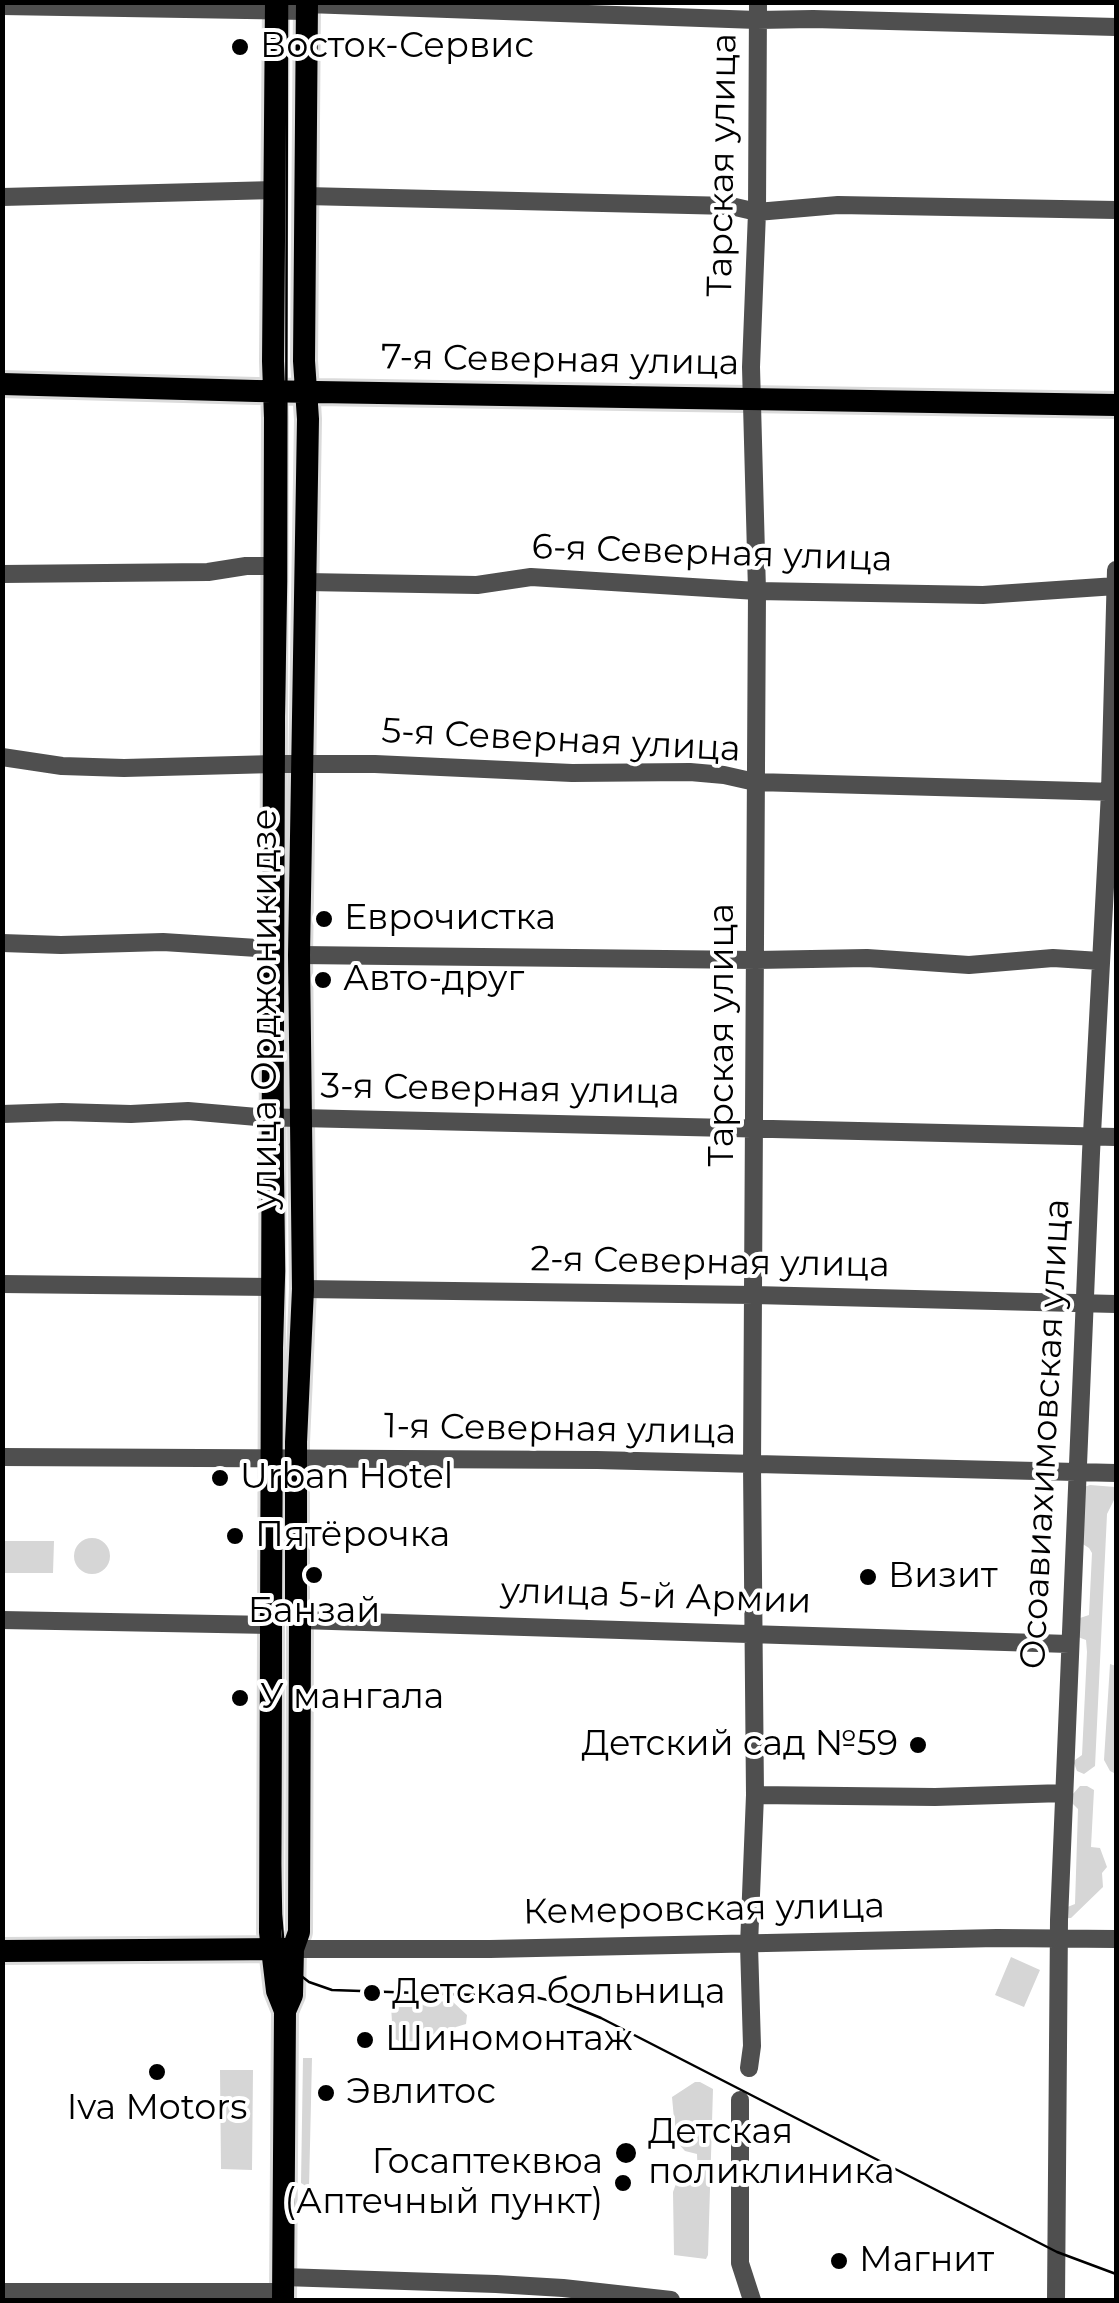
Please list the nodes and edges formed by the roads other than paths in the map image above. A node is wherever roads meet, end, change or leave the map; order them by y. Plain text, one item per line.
1 (2, 6) edge
2 (276, 6) edge
3 (307, 6) edge
4 (757, 11) edge
5 (1116, 27) edge
6 (275, 190) junction
7 (305, 196) junction
8 (2, 197) edge
9 (1116, 210) edge
10 (757, 212) junction
11 (2, 384) edge
12 (273, 392) junction
13 (306, 392) junction
14 (752, 399) junction
15 (1116, 405) edge
16 (274, 566) junction
17 (1116, 570) edge
18 (2, 574) edge
19 (306, 582) junction
20 (1116, 586) edge
21 (757, 591) junction
22 (2, 758) edge
23 (274, 764) junction
24 (302, 764) junction
25 (755, 782) junction
26 (1113, 792) edge
27 (2, 943) edge
28 (273, 948) junction
29 (299, 955) junction
30 (756, 960) junction
31 (1100, 961) junction
32 (2, 1114) edge
33 (273, 1117) junction
34 (299, 1118) junction
35 (755, 1128) junction
36 (1093, 1136) junction
37 (1116, 1136) edge
38 (2, 1284) edge
39 (272, 1287) junction
40 (303, 1288) junction
41 (754, 1295) junction
42 (1085, 1303) junction
43 (1116, 1304) edge
44 (2, 1458) edge
45 (296, 1459) junction
46 (272, 1460) junction
47 (752, 1465) junction
48 (1077, 1472) junction
49 (1116, 1473) edge
50 (2, 1620) edge
51 (300, 1620) junction
52 (271, 1625) junction
53 (753, 1633) junction
54 (1069, 1644) junction
55 (1064, 1793) junction
56 (754, 1794) junction
57 (1116, 1939) edge
58 (1058, 1940) junction
59 (749, 1944) junction
60 (283, 1949) junction
61 (2, 1951) edge
62 (748, 2068) dead end
63 (740, 2100) dead end
64 (283, 2290) edge
65 (2, 2292) edge
66 (671, 2300) edge
67 (752, 2300) edge
68 (1056, 2300) edge

1 - 2 street
2 - 3 street
2 - 6 main road, улица Орджоникидзе
3 - 4 street
3 - 7 main road, улица Орджоникидзе
4 - 5 street
4 - 10 street, Тарская улица
6 - 8 street
6 - 12 main road, улица Орджоникидзе
7 - 10 street
7 - 13 main road, улица Орджоникидзе
9 - 10 street
10 - 14 street, Тарская улица
11 - 12 main road, 7-я Северная улица
12 - 13 main road, 7-я Северная улица
12 - 16 main road, улица Орджоникидзе
13 - 14 main road, 7-я Северная улица
13 - 19 main road, улица Орджоникидзе
14 - 15 main road, 7-я Северная улица
14 - 21 street, Тарская улица
16 - 18 street
16 - 23 main road, улица Орджоникидзе
17 - 20 street, Осоавиахимовская улица
19 - 21 street, 6-я Северная улица
19 - 24 main road, улица Орджоникидзе
20 - 21 street, 6-я Северная улица
20 - 26 street, Осоавиахимовская улица
21 - 25 street, Тарская улица
22 - 23 street, 5-я Северная улица
23 - 24 street, 5-я Северная улица
23 - 28 main road, улица Орджоникидзе
24 - 25 street, 5-я Северная улица
24 - 29 main road, улица Орджоникидзе
25 - 26 street, 5-я Северная улица
25 - 30 street, Тарская улица
26 - 31 street, Осоавиахимовская улица
27 - 28 street
28 - 33 main road, улица Орджоникидзе
29 - 30 street
29 - 34 main road, улица Орджоникидзе
30 - 31 street
30 - 35 street, Тарская улица
31 - 36 street, Осоавиахимовская улица
32 - 33 street, 3-я Северная улица
33 - 34 street, 3-я Северная улица
33 - 39 main road, улица Орджоникидзе
34 - 35 street, 3-я Северная улица
34 - 40 main road, улица Орджоникидзе
35 - 36 street, 3-я Северная улица
35 - 41 street, Тарская улица
36 - 37 street, 3-я Северная улица
36 - 42 street, Осоавиахимовская улица
38 - 39 street
39 - 46 main road, улица Орджоникидзе
40 - 41 street, 2-я Северная улица
40 - 45 main road, улица Орджоникидзе
41 - 42 street, 2-я Северная улица
41 - 47 street, Тарская улица
42 - 43 street, 2-я Северная улица
42 - 48 street, Осоавиахимовская улица
44 - 46 street, 1-я Северная улица
45 - 46 street, 1-я Северная улица
45 - 47 street, 1-я Северная улица
45 - 51 main road, улица Орджоникидзе
46 - 52 main road, улица Орджоникидзе
47 - 48 street, 1-я Северная улица
47 - 53 street, Тарская улица
48 - 49 street, 1-я Северная улица
48 - 54 street, Осоавиахимовская улица
50 - 52 street
51 - 53 street, улица 5-й Армии
51 - 60 main road, улица Орджоникидзе
52 - 60 main road, улица Орджоникидзе
53 - 54 street, улица 5-й Армии
53 - 56 street, Тарская улица
54 - 55 street, Осоавиахимовская улица
55 - 56 street
55 - 58 street, Осоавиахимовская улица
56 - 59 street, Тарская улица
57 - 58 street, Кемеровская улица
58 - 59 street, Кемеровская улица
58 - 68 street, Осоавиахимовская улица
59 - 60 street, Кемеровская улица
59 - 62 street, Тарская улица
60 - 61 main road, Кемеровская улица
60 - 64 main road, улица Орджоникидзе
63 - 67 street
64 - 65 street
64 - 66 street

